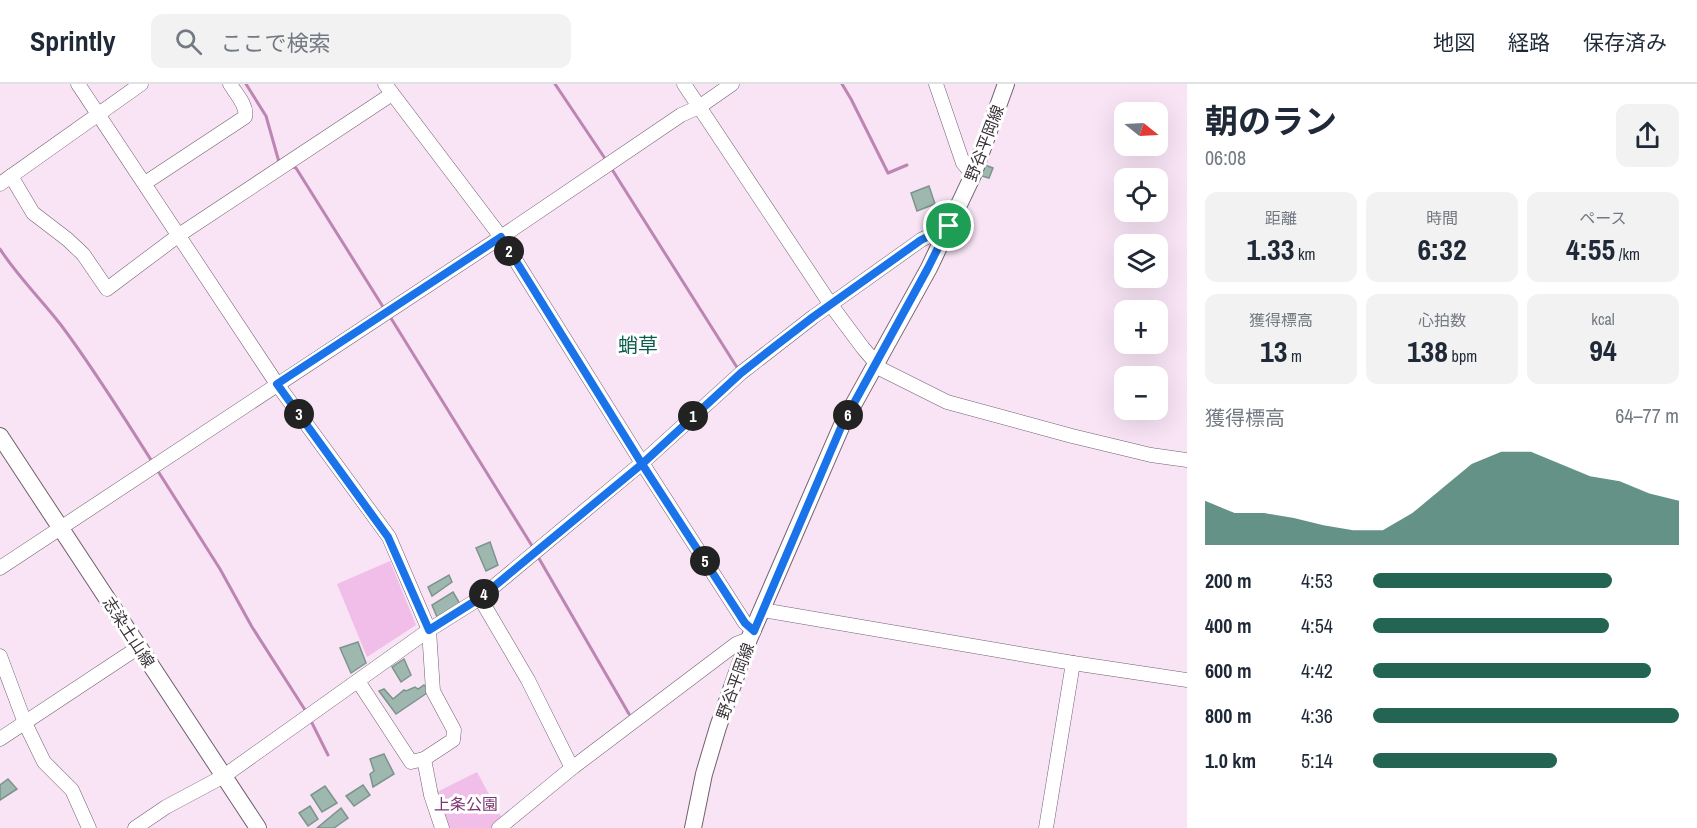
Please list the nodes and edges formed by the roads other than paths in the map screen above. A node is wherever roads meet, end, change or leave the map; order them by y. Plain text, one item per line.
1 (78, 84) edge
2 (141, 84) edge
3 (230, 84) edge
4 (684, 84) edge
5 (732, 84) edge
6 (936, 84) edge
7 (1006, 84) edge
8 (389, 89) edge
9 (699, 107) junction
10 (99, 115) junction
11 (973, 175) junction
12 (5, 180) edge
13 (145, 183) junction
14 (949, 226) junction
15 (179, 235) junction
16 (501, 237) junction
17 (831, 305) junction
18 (876, 362) junction
19 (277, 384) junction
20 (0, 436) edge
21 (1187, 460) edge
22 (642, 464) junction
23 (61, 529) junction
24 (0, 568) edge
25 (480, 598) junction
26 (762, 610) junction
27 (429, 630) junction
28 (752, 635) junction
29 (139, 647) junction
30 (0, 656) edge
31 (1073, 663) junction
32 (1187, 680) edge
33 (358, 681) junction
34 (25, 723) junction
35 (0, 739) edge
36 (424, 759) junction
37 (572, 768) junction
38 (224, 776) junction
39 (89, 828) edge
40 (135, 828) edge
41 (258, 828) edge
42 (442, 828) edge
43 (499, 828) edge
44 (693, 828) edge
45 (1046, 828) edge

1 - 10 street
2 - 10 street
3 - 13 street
4 - 9 street
5 - 9 street
6 - 11 street
7 - 11 main road, 野谷平岡線
8 - 15 street
8 - 16 street
9 - 16 street
9 - 17 street
10 - 12 street
10 - 13 street
11 - 14 main road, 野谷平岡線
12 - 15 street
13 - 15 street
14 - 17 street
14 - 18 main road, 野谷平岡線
15 - 19 street
16 - 19 street
16 - 22 street
17 - 18 street
17 - 22 street
18 - 21 street
18 - 26 main road, 野谷平岡線
19 - 23 street
19 - 27 street
20 - 23 main road, 志染土山線
22 - 25 street
22 - 28 street
23 - 24 street
23 - 29 main road, 志染土山線
25 - 27 street
25 - 37 street
26 - 28 main road, 野谷平岡線
26 - 31 street
27 - 33 street
27 - 36 street
28 - 37 street
28 - 44 main road, 野谷平岡線
29 - 34 street
29 - 38 main road, 志染土山線
30 - 34 street
31 - 32 street
31 - 45 street
33 - 36 street
33 - 38 street
34 - 35 street
34 - 39 street
36 - 42 street
37 - 43 street
38 - 40 street
38 - 41 main road, 志染土山線

